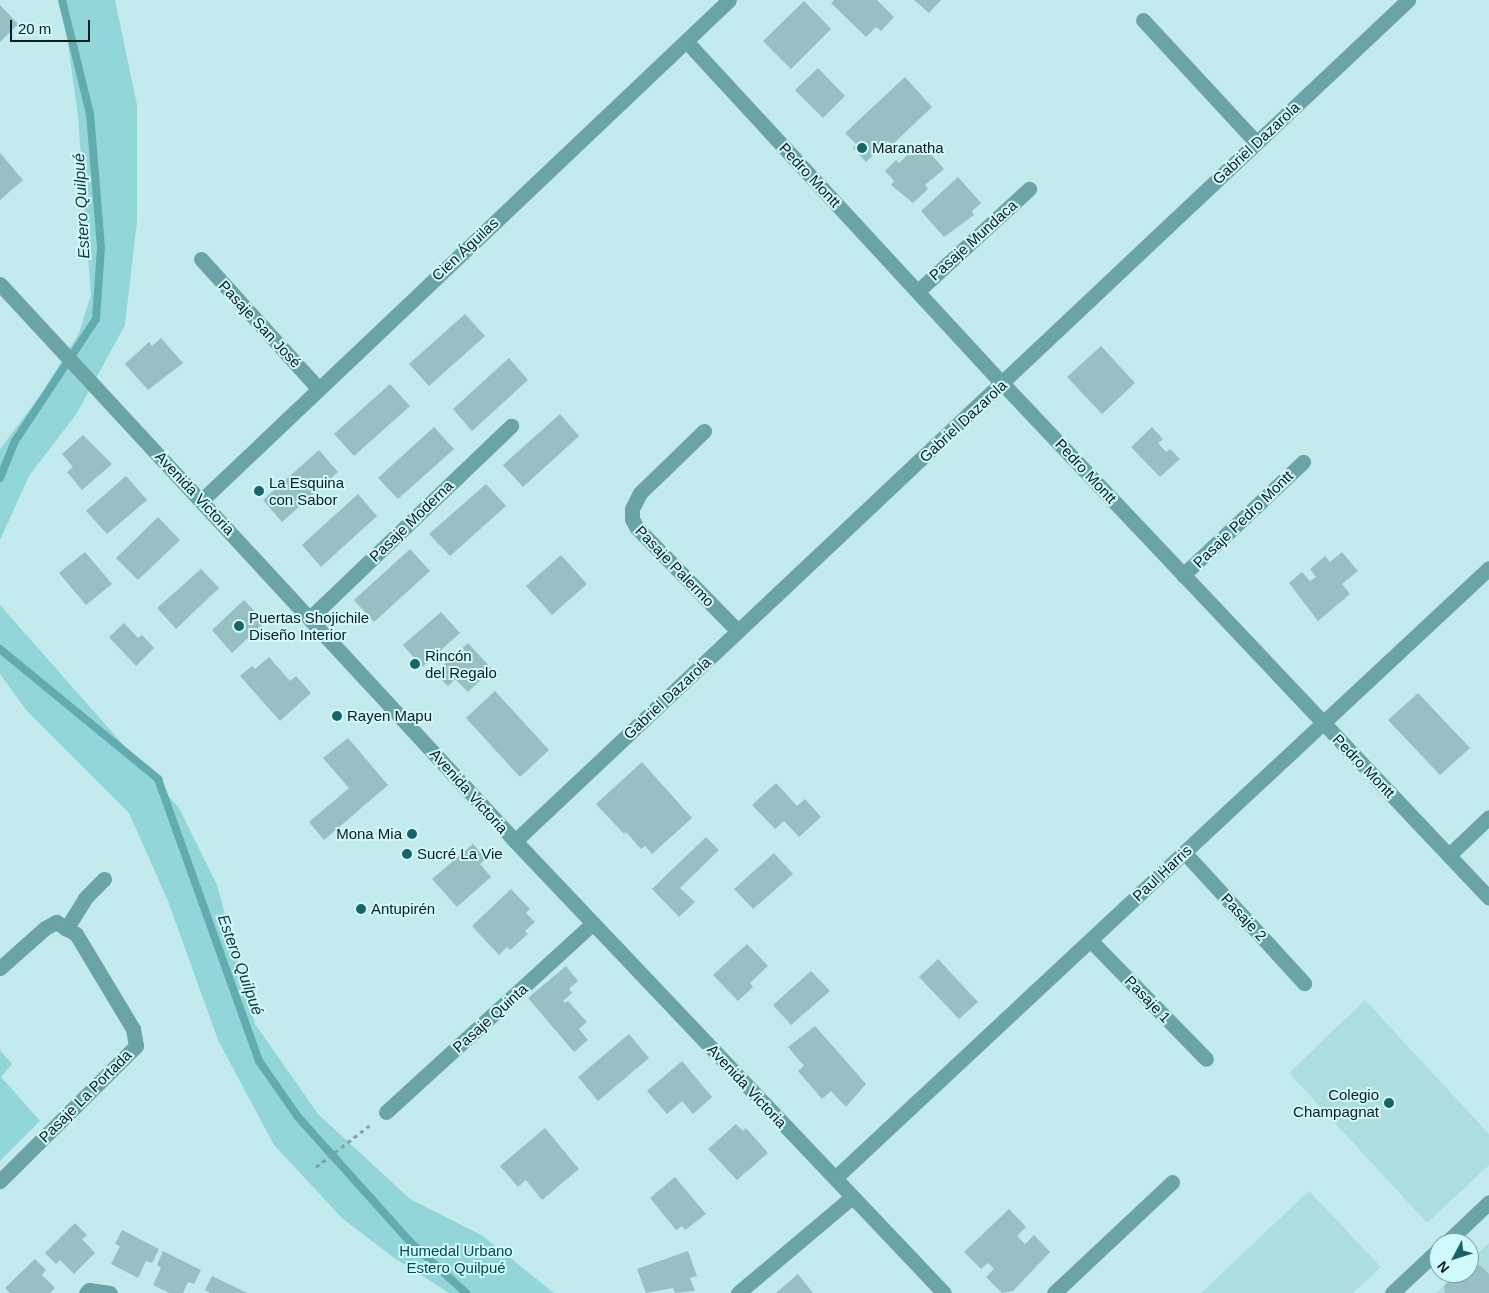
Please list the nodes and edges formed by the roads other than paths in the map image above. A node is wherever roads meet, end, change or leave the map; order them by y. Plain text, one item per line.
1 (729, 0) edge
2 (1408, 0) edge
3 (1143, 20) dead end
4 (686, 41) junction
5 (1256, 142) junction
6 (1029, 189) dead end
7 (201, 259) dead end
8 (0, 284) edge
9 (918, 291) junction
10 (1003, 384) junction
11 (318, 388) junction
12 (511, 426) dead end
13 (704, 431) dead end
14 (1303, 462) dead end
15 (202, 500) junction
16 (1489, 568) edge
17 (1184, 576) junction
18 (310, 617) junction
19 (738, 631) junction
20 (1323, 724) junction
21 (1489, 818) edge
22 (515, 840) junction
23 (1184, 852) junction
24 (1449, 855) junction
25 (104, 879) dead end
26 (1489, 898) edge
27 (593, 924) junction
28 (66, 929) junction
29 (1090, 940) junction
30 (0, 968) edge
31 (1304, 982) dead end
32 (1206, 1059) dead end
33 (386, 1112) dead end
34 (835, 1178) junction
35 (0, 1181) edge
36 (1172, 1182) dead end
37 (852, 1197) junction
38 (1489, 1202) edge
39 (1456, 1233) edge
40 (1429, 1258) edge
41 (86, 1293) edge
42 (110, 1293) edge
43 (738, 1293) edge
44 (944, 1293) edge
45 (1054, 1293) edge
46 (1392, 1293) edge

1 - 4 street, Cien Águilas
2 - 5 street, Gabriel Dazarola
3 - 5 street
4 - 9 street, Pedro Montt
4 - 11 street, Cien Águilas
5 - 10 street, Gabriel Dazarola
6 - 9 street, Pasaje Mundaca
7 - 11 street, Pasaje San José
8 - 15 street, Avenida Victoria
9 - 10 street, Pedro Montt
10 - 17 street, Pedro Montt
10 - 19 street, Gabriel Dazarola
11 - 15 street, Cien Águilas
12 - 18 street, Pasaje Moderna
13 - 19 street, Pasaje Palermo
14 - 17 street, Pasaje Pedro Montt
15 - 18 street, Avenida Victoria
16 - 20 street, Paul Harris
17 - 20 street, Pedro Montt
18 - 22 street, Avenida Victoria
19 - 22 street, Gabriel Dazarola
20 - 23 street, Paul Harris
20 - 24 street, Pedro Montt
21 - 24 street
22 - 27 street, Avenida Victoria
23 - 29 street, Paul Harris
23 - 31 street, Pasaje 2
24 - 26 street, Pedro Montt
25 - 28 street
27 - 33 street, Pasaje Quinta
27 - 34 street, Avenida Victoria
28 - 30 street
28 - 35 street, Pasaje La Portada
29 - 32 street, Pasaje 1
29 - 34 street, Paul Harris
34 - 37 street, Avenida Victoria
36 - 45 street
37 - 43 street
37 - 44 street, Avenida Victoria
38 - 39 street
40 - 46 street
41 - 42 street

